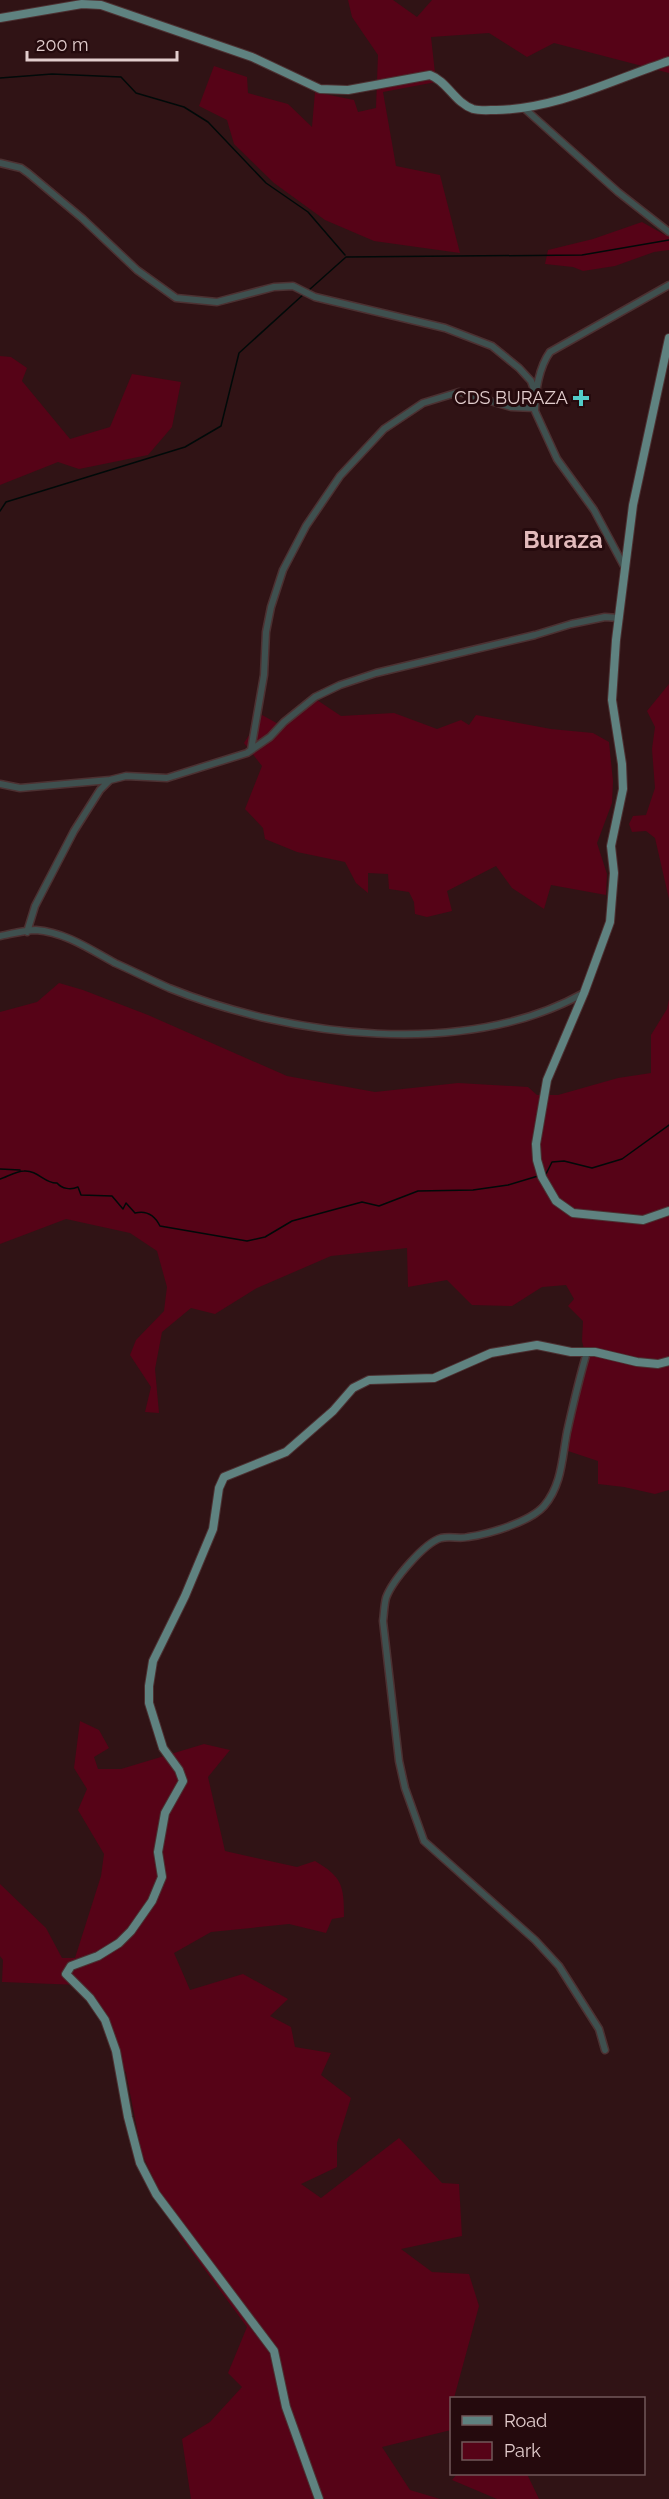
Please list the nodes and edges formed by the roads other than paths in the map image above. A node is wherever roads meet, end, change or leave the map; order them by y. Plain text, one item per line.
1 (0, 18) edge
2 (669, 60) edge
3 (525, 109) junction
4 (0, 164) edge
5 (669, 232) edge
6 (669, 285) edge
7 (669, 338) edge
8 (537, 398) junction
9 (535, 408) junction
10 (625, 568) junction
11 (619, 618) junction
12 (251, 750) junction
13 (110, 780) junction
14 (0, 784) edge
15 (27, 932) junction
16 (0, 936) edge
17 (584, 993) junction
18 (669, 1211) edge
19 (587, 1352) junction
20 (669, 1361) edge
21 (605, 2050) dead end
22 (319, 2499) edge

1 - 3 main road
2 - 3 main road
3 - 5 street
4 - 8 street
6 - 8 street
7 - 10 main road
8 - 9 street
9 - 10 street
9 - 12 street
10 - 11 main road
11 - 12 street
11 - 17 main road
12 - 13 street
13 - 14 street
13 - 15 street
15 - 16 street
15 - 17 street
17 - 18 main road
19 - 20 main road
19 - 21 street
19 - 22 main road

